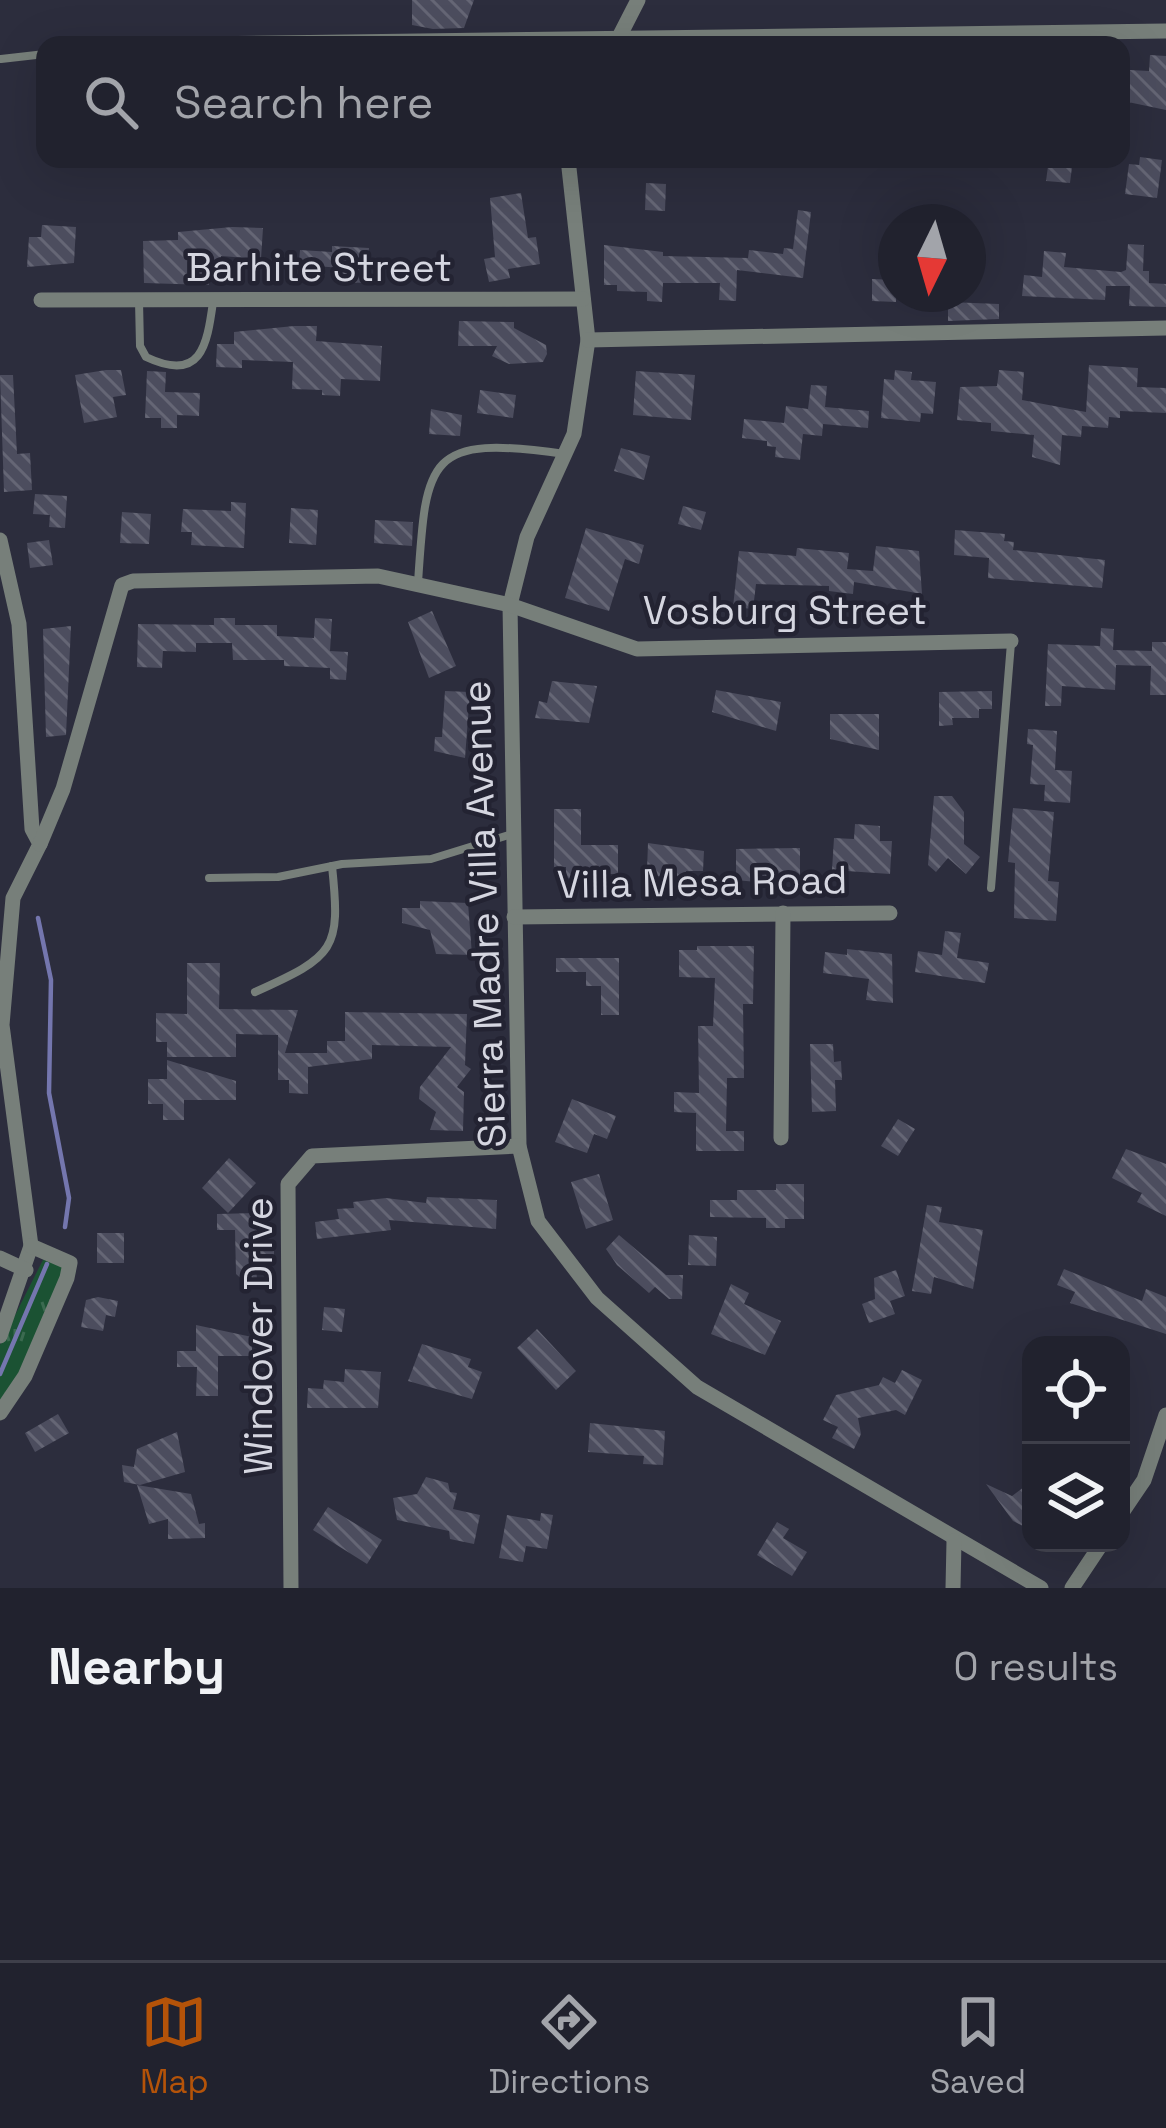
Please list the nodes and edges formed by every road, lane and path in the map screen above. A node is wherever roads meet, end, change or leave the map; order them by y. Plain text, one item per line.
1 (638, 0) edge
2 (1166, 32) edge
3 (620, 36) edge
4 (946, 36) edge
5 (36, 55) edge
6 (1, 59) edge
7 (569, 168) edge
8 (583, 299) junction
9 (49, 301) dead end
10 (139, 301) junction
11 (213, 301) junction
12 (1166, 328) edge
13 (588, 340) junction
14 (565, 454) junction
15 (0, 540) edge
16 (418, 585) junction
17 (510, 605) junction
18 (1011, 641) joint
19 (512, 834) junction
20 (40, 844) junction
21 (332, 866) junction
22 (208, 878) dead end
23 (991, 888) dead end
24 (6, 896) edge
25 (890, 913) dead end
26 (783, 914) junction
27 (514, 917) junction
28 (255, 992) dead end
29 (781, 1138) dead end
30 (520, 1146) junction
31 (31, 1246) junction
32 (0, 1258) edge
33 (26, 1270) junction
34 (0, 1336) edge
35 (0, 1413) edge
36 (1166, 1415) edge
37 (1130, 1501) edge
38 (954, 1541) junction
39 (1096, 1552) edge
40 (291, 1588) edge
41 (953, 1588) edge
42 (1041, 1588) edge
43 (1072, 1588) edge

1 - 3 street
2 - 4 street
5 - 6 lane
7 - 8 street, Sierra Madre Villa Avenue
8 - 11 street, Barhite Street
8 - 13 street, Sierra Madre Villa Avenue
9 - 10 street, Barhite Street
10 - 11 street, Barhite Street
10 - 11 lane
12 - 13 street
13 - 14 street, Sierra Madre Villa Avenue
14 - 16 lane
14 - 17 street, Sierra Madre Villa Avenue
15 - 20 street
16 - 17 street, Vosburg Street
16 - 20 street, Vosburg Street
17 - 18 street, Vosburg Street
17 - 19 street, Sierra Madre Villa Avenue
18 - 23 lane
19 - 21 lane
19 - 27 street, Sierra Madre Villa Avenue
20 - 24 street
21 - 22 lane
21 - 28 lane
24 - 31 street
25 - 26 street, Villa Mesa Road
26 - 27 street, Villa Mesa Road
26 - 29 street
27 - 30 street, Sierra Madre Villa Avenue
30 - 38 street, Sierra Madre Villa Avenue
30 - 40 street, Windover Drive
31 - 33 street
31 - 35 street
32 - 33 street
33 - 34 street
36 - 37 street
38 - 41 street
38 - 42 street, Sierra Madre Villa Avenue
39 - 43 street

